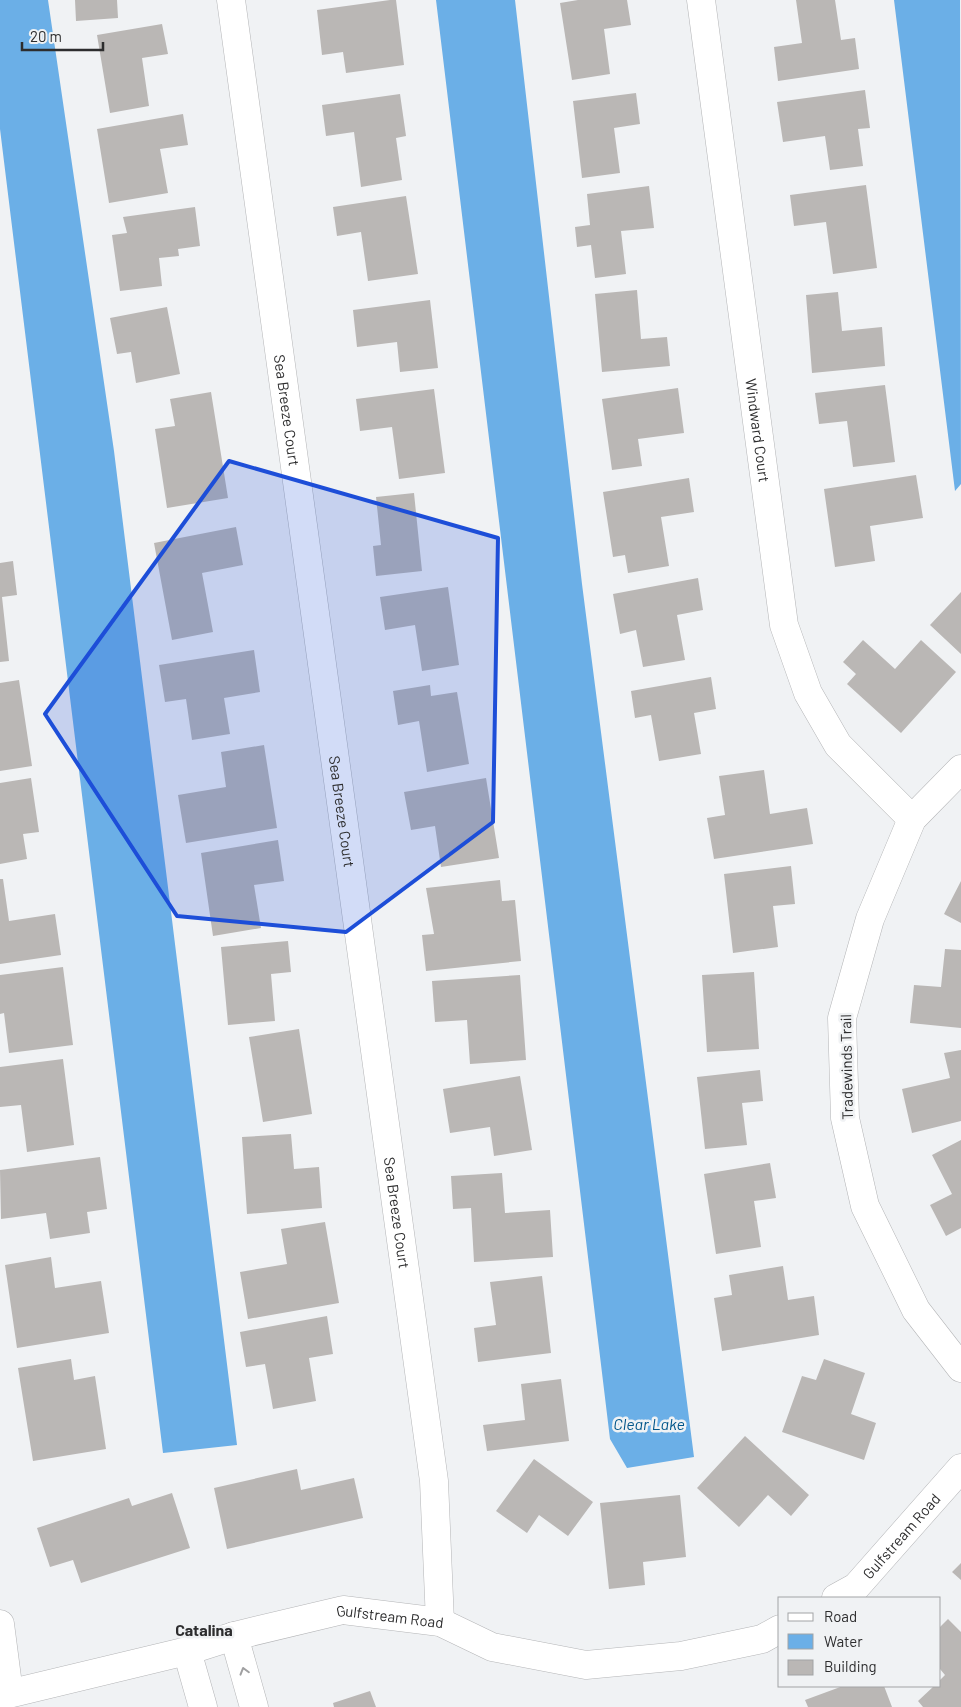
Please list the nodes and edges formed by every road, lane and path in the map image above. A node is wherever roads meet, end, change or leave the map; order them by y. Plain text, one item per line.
1 (231, 0) edge
2 (701, 0) edge
3 (961, 769) edge
4 (912, 819) junction
5 (961, 1368) edge
6 (961, 1468) edge
7 (838, 1597) edge
8 (440, 1622) junction
9 (0, 1624) edge
10 (778, 1630) edge
11 (234, 1636) junction
12 (187, 1651) junction
13 (5, 1695) edge
14 (203, 1707) edge
15 (254, 1707) edge

1 - 8 street, Sea Breeze Court
2 - 4 street, Windward Court
3 - 4 street, Tradewinds Trail
4 - 5 street, Tradewinds Trail
6 - 7 street, Gulfstream Road
8 - 10 street, Gulfstream Road
8 - 11 street, Gulfstream Road
9 - 13 street
11 - 12 street, Gulfstream Road
15 -> 11 street
12 - 13 street, Gulfstream Road
12 - 14 street

